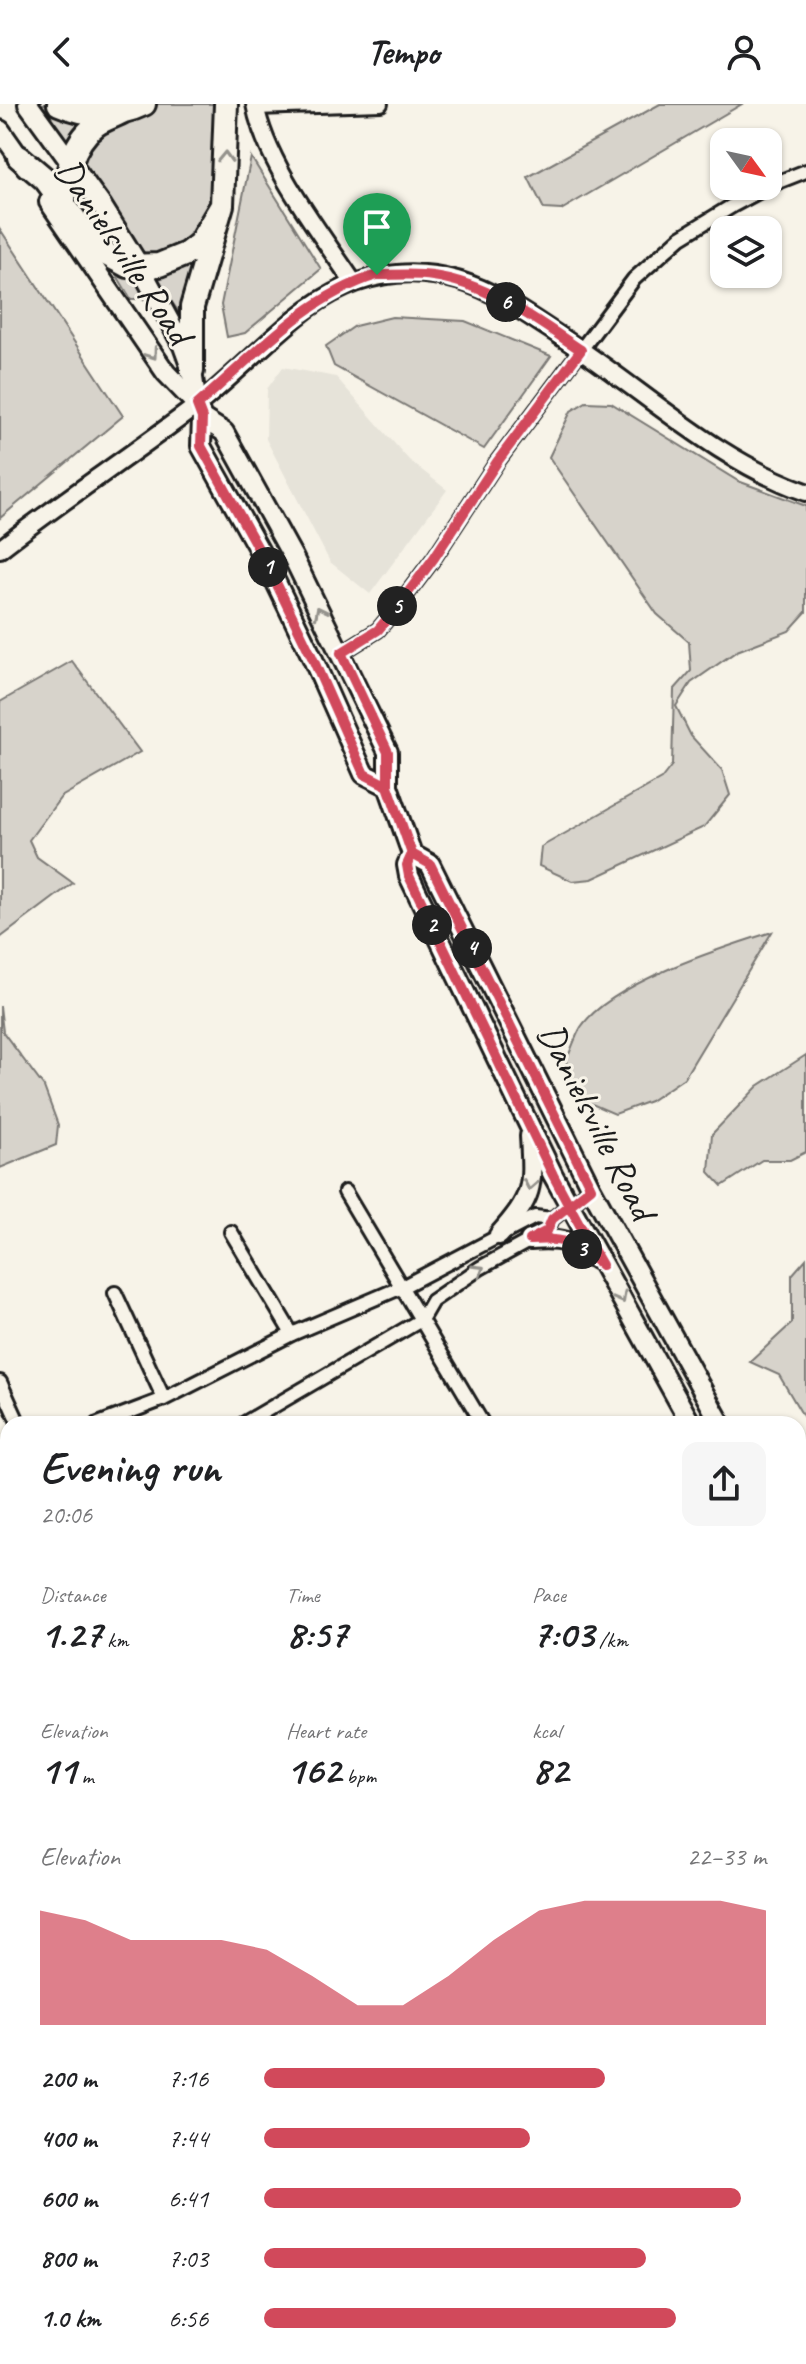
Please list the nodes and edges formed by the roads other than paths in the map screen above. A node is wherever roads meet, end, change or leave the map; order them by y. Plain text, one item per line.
1 (28, 104) edge
2 (59, 104) edge
3 (226, 104) edge
4 (381, 104) edge
5 (255, 106) edge
6 (134, 108) edge
7 (0, 130) edge
8 (19, 157) joint
9 (70, 162) junction
10 (806, 171) edge
11 (222, 205) junction
12 (62, 213) junction
13 (140, 267) junction
14 (353, 282) junction
15 (581, 350) junction
16 (192, 371) junction
17 (200, 411) junction
18 (806, 492) edge
19 (0, 549) edge
20 (341, 653) junction
21 (388, 786) junction
22 (412, 854) junction
23 (529, 1125) junction
24 (591, 1188) junction
25 (345, 1192) dead end
26 (569, 1205) junction
27 (552, 1219) junction
28 (231, 1232) dead end
29 (499, 1235) junction
30 (530, 1240) junction
31 (602, 1265) junction
32 (402, 1287) junction
33 (115, 1293) dead end
34 (421, 1320) junction
35 (292, 1334) junction
36 (0, 1382) edge
37 (164, 1399) junction
38 (15, 1416) edge
39 (119, 1416) edge
40 (257, 1416) edge
41 (474, 1416) edge
42 (687, 1416) edge
43 (717, 1416) edge

1 - 9 main road, Danielsville Road
2 - 6 highway
11 -> 3 highway
4 - 5 street
5 - 14 street
6 - 9 highway
7 - 8 main road, Danielsville Road
8 - 12 highway
9 - 12 highway
9 - 13 main road, Danielsville Road
10 - 15 street
11 - 13 highway
11 - 16 highway
12 - 13 highway
12 -> 17 main road, Danielsville Road
13 - 16 main road, Danielsville Road
14 - 15 street
14 - 17 street
15 - 18 street
15 - 20 street
16 - 17 main road, Danielsville Road
17 - 19 street
20 -> 17 main road, Danielsville Road
17 - 21 main road, Danielsville Road
20 - 21 main road, Danielsville Road
21 - 22 main road, Danielsville Road
22 - 23 main road, Danielsville Road
22 - 24 main road, Danielsville Road
23 - 26 main road, Danielsville Road
23 -> 29 main road
24 - 26 street
24 - 43 main road, Danielsville Road
25 - 32 street
26 - 27 street
26 - 31 main road, Danielsville Road
27 - 29 street
27 - 30 street
28 - 35 street
29 - 32 street
30 - 31 main road
34 -> 30 street
31 -> 42 main road, Danielsville Road
32 - 34 street
32 - 35 street
33 - 37 street
34 - 40 street
34 - 41 street
35 - 37 street
36 - 38 street
37 - 39 street

